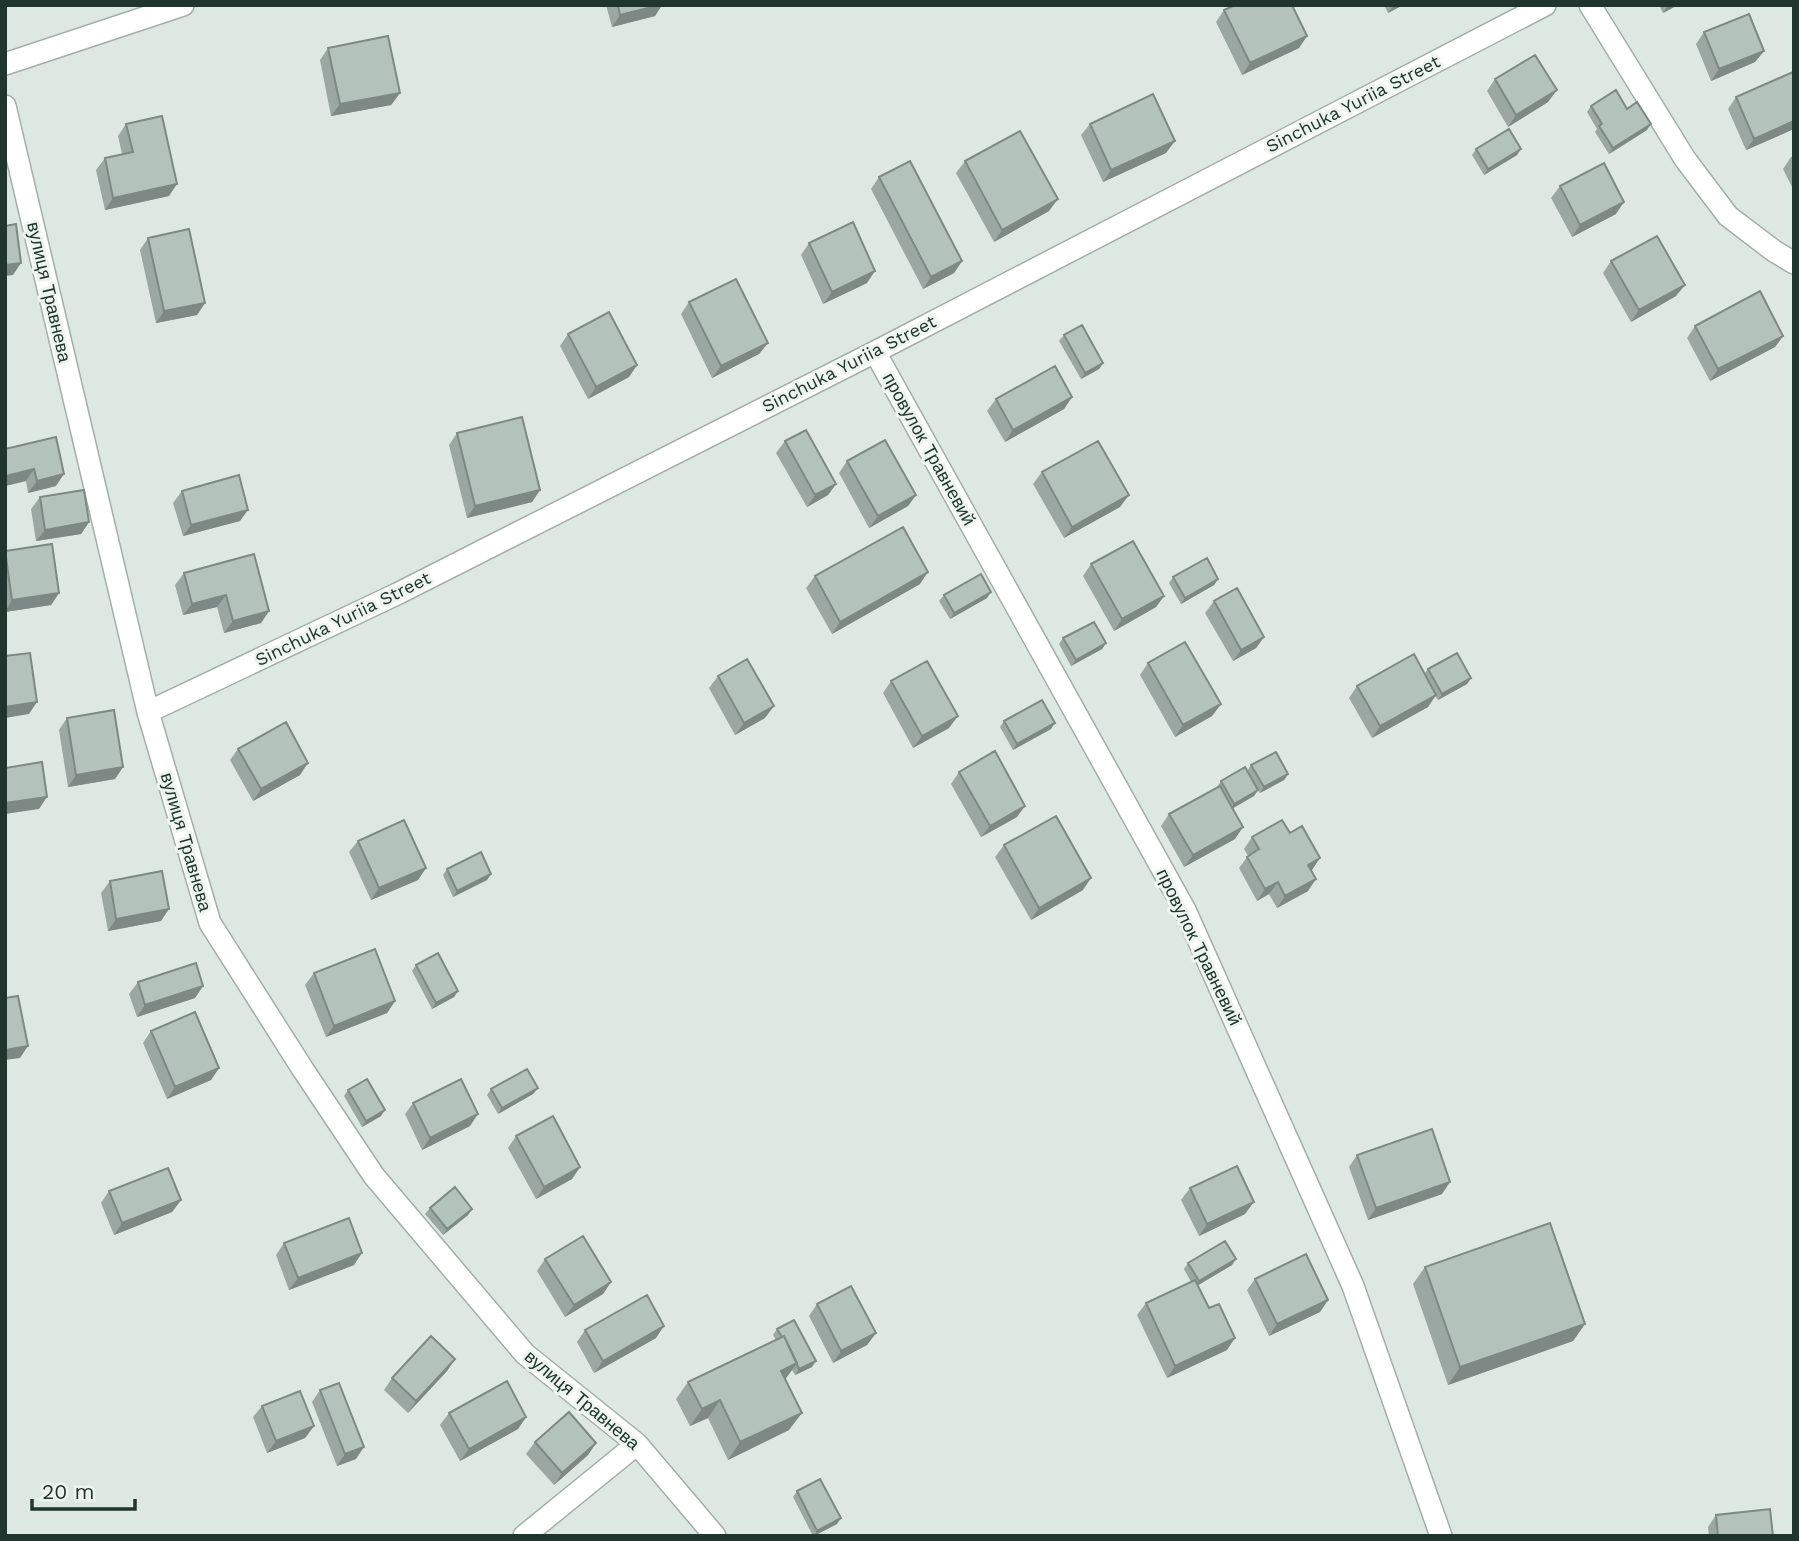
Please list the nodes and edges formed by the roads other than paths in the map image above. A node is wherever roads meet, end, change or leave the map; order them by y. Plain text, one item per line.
1 (183, 5) edge
2 (1545, 5) edge
3 (1590, 5) edge
4 (5, 64) edge
5 (5, 106) edge
6 (1794, 264) edge
7 (875, 352) junction
8 (148, 712) junction
9 (637, 1444) junction
10 (524, 1536) edge
11 (715, 1536) edge
12 (1441, 1536) edge

1 - 4 street
2 - 7 street, Sinchuka Yuriia Street
3 - 6 street
5 - 8 street, вулиця Травнева
7 - 8 street, Sinchuka Yuriia Street
7 - 12 street, провулок Травневий
8 - 9 street, вулиця Травнева
9 - 10 street
9 - 11 street, вулиця Травнева

